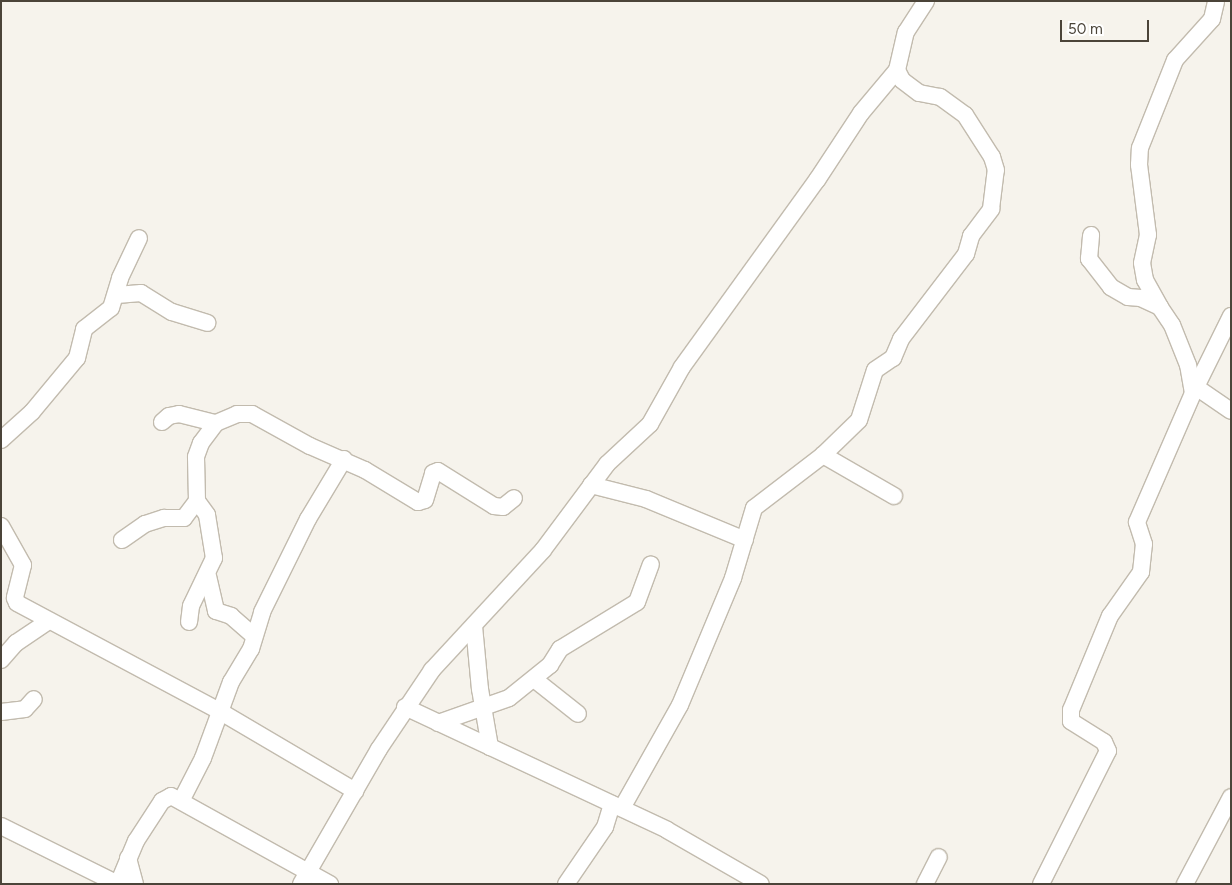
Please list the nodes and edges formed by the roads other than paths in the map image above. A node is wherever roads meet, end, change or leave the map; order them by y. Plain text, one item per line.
1 (926, 1) edge
2 (1216, 1) edge
3 (897, 70) junction
4 (1091, 234) dead end
5 (139, 238) dead end
6 (117, 295) junction
7 (1160, 307) junction
8 (1231, 316) edge
9 (206, 324) dead end
10 (1195, 390) junction
11 (1231, 411) edge
12 (162, 422) dead end
13 (216, 423) junction
14 (1, 440) edge
15 (823, 455) junction
16 (344, 459) junction
17 (591, 485) junction
18 (894, 496) dead end
19 (514, 498) dead end
20 (198, 502) junction
21 (1, 526) edge
22 (122, 540) dead end
23 (745, 540) junction
24 (651, 564) dead end
25 (208, 576) junction
26 (49, 621) junction
27 (189, 622) dead end
28 (474, 626) junction
29 (254, 636) junction
30 (1, 660) edge
31 (534, 679) junction
32 (34, 699) dead end
33 (405, 707) junction
34 (482, 708) junction
35 (1, 712) edge
36 (221, 712) junction
37 (578, 714) dead end
38 (438, 723) junction
39 (490, 747) junction
40 (356, 790) junction
41 (1231, 797) edge
42 (181, 801) junction
43 (617, 806) junction
44 (1, 826) edge
45 (940, 856) dead end
46 (128, 858) junction
47 (732, 877) edge
48 (305, 878) edge
49 (118, 884) edge
50 (135, 884) edge
51 (330, 884) edge
52 (566, 884) edge
53 (761, 884) edge
54 (925, 884) edge
55 (1041, 884) edge
56 (1185, 884) edge

1 - 3 street
2 - 7 street
3 - 15 street
3 - 17 street
4 - 7 street
5 - 6 street
6 - 9 street
6 - 14 street
7 - 10 street
8 - 10 street
10 - 11 street
10 - 55 street
12 - 13 street
13 - 16 street
13 - 20 street
15 - 18 street
15 - 23 street
16 - 19 street
16 - 29 street
17 - 23 street
17 - 28 street
20 - 22 street
20 - 25 street
21 - 26 street
23 - 43 street
24 - 31 street
25 - 27 street
25 - 29 street
26 - 30 street
26 - 36 street
28 - 33 street
28 - 34 street
29 - 36 street
31 - 34 street
31 - 37 street
32 - 35 street
33 - 38 street
33 - 40 street
34 - 38 street
34 - 39 street
36 - 40 street
36 - 42 street
38 - 39 street
39 - 43 street
40 - 48 street
41 - 56 street
42 - 46 street
42 - 48 street
43 - 47 street
43 - 52 street
44 - 49 street
45 - 54 street
46 - 49 street
46 - 50 street
47 - 53 street
48 - 51 street

